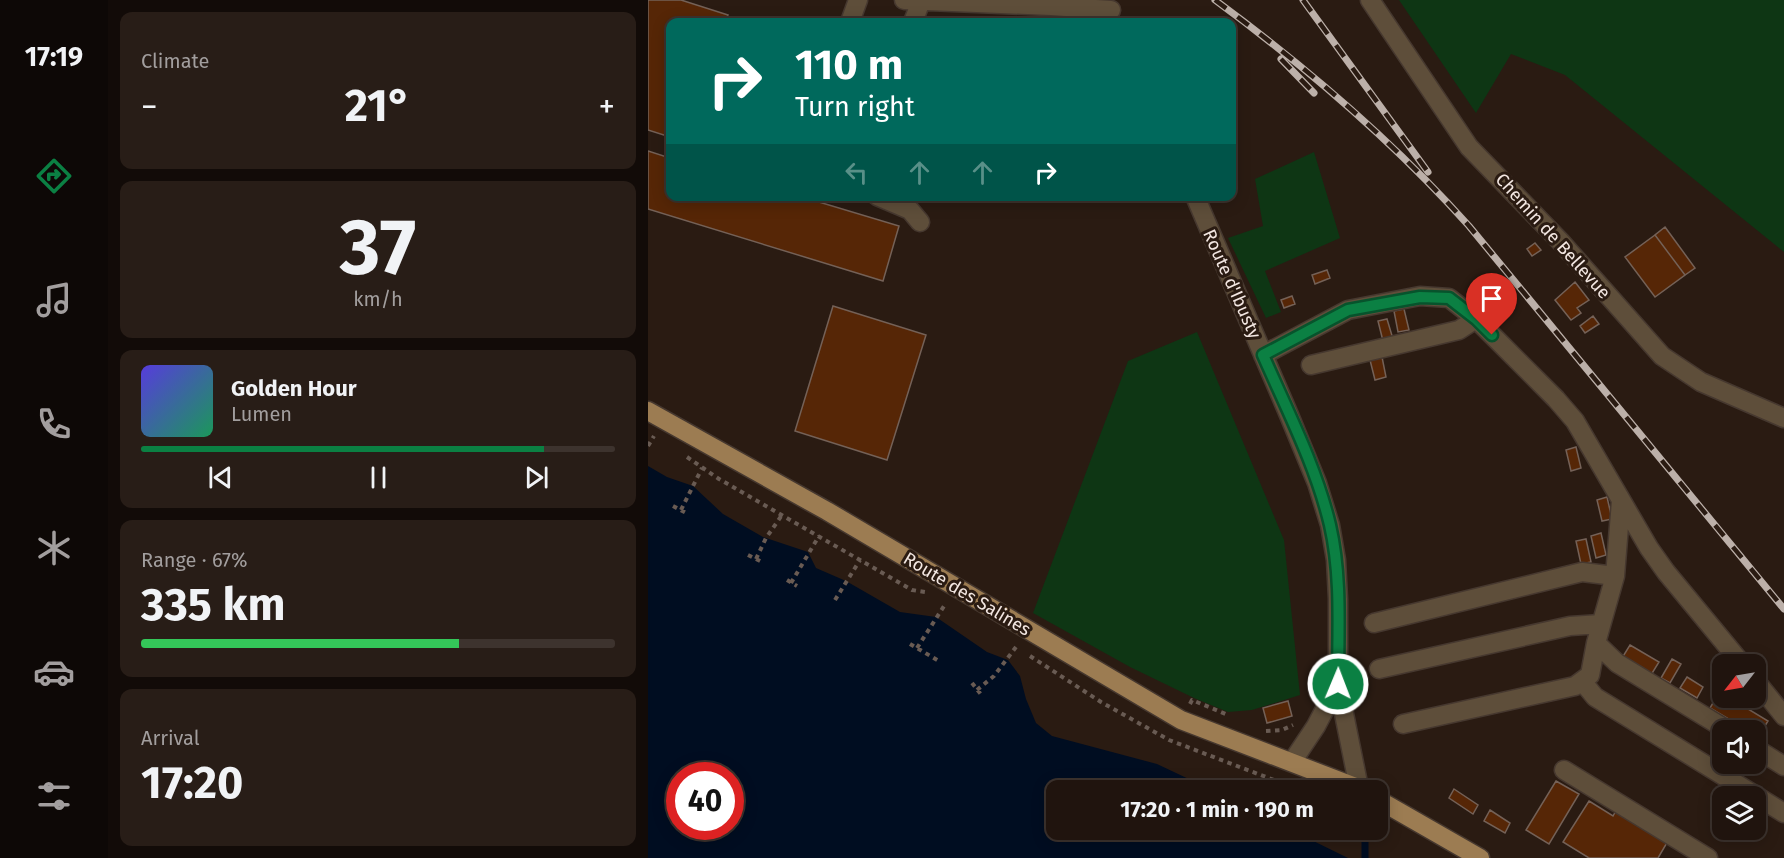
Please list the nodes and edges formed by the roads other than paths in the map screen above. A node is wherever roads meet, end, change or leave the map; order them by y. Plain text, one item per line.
1 (858, 0) edge
2 (1371, 0) edge
3 (913, 1) edge
4 (1049, 3) edge
5 (1111, 11) edge
6 (851, 18) edge
7 (913, 18) edge
8 (891, 201) edge
9 (1197, 201) edge
10 (920, 222) dead end
11 (1476, 319) junction
12 (1263, 355) junction
13 (1311, 366) dead end
14 (648, 411) edge
15 (1784, 418) edge
16 (1622, 501) junction
17 (1615, 576) junction
18 (1374, 623) dead end
19 (1601, 624) junction
20 (1596, 643) junction
21 (1734, 654) edge
22 (1379, 669) dead end
23 (1582, 681) junction
24 (1338, 684) junction
25 (1766, 694) edge
26 (1784, 716) edge
27 (1712, 721) edge
28 (1403, 724) dead end
29 (1766, 755) edge
30 (1292, 762) junction
31 (1784, 766) edge
32 (1564, 770) dead end
33 (1338, 780) edge
34 (1359, 780) edge
35 (1388, 805) edge
36 (1784, 813) edge
37 (1698, 855) edge
38 (1480, 858) edge

1 - 6 street
2 - 15 street, Chemin de Bellevue
3 - 4 street
3 - 7 street
4 - 5 street
8 - 10 street
9 - 12 street, Route d'Ibusty
11 - 12 street
11 - 13 street
11 - 16 street
12 - 24 street, Route d'Ibusty
14 - 30 main road, Route des Salines
16 - 17 street
16 - 21 street
17 - 18 street
17 - 19 street
19 - 20 street
19 - 22 street
20 - 23 street
20 - 27 street
23 - 28 street
23 - 36 street
24 - 30 street
24 - 34 street, Route d'Ibusty
25 - 26 street
29 - 31 street
30 - 33 main road, Route des Salines
32 - 37 street
35 - 38 main road

